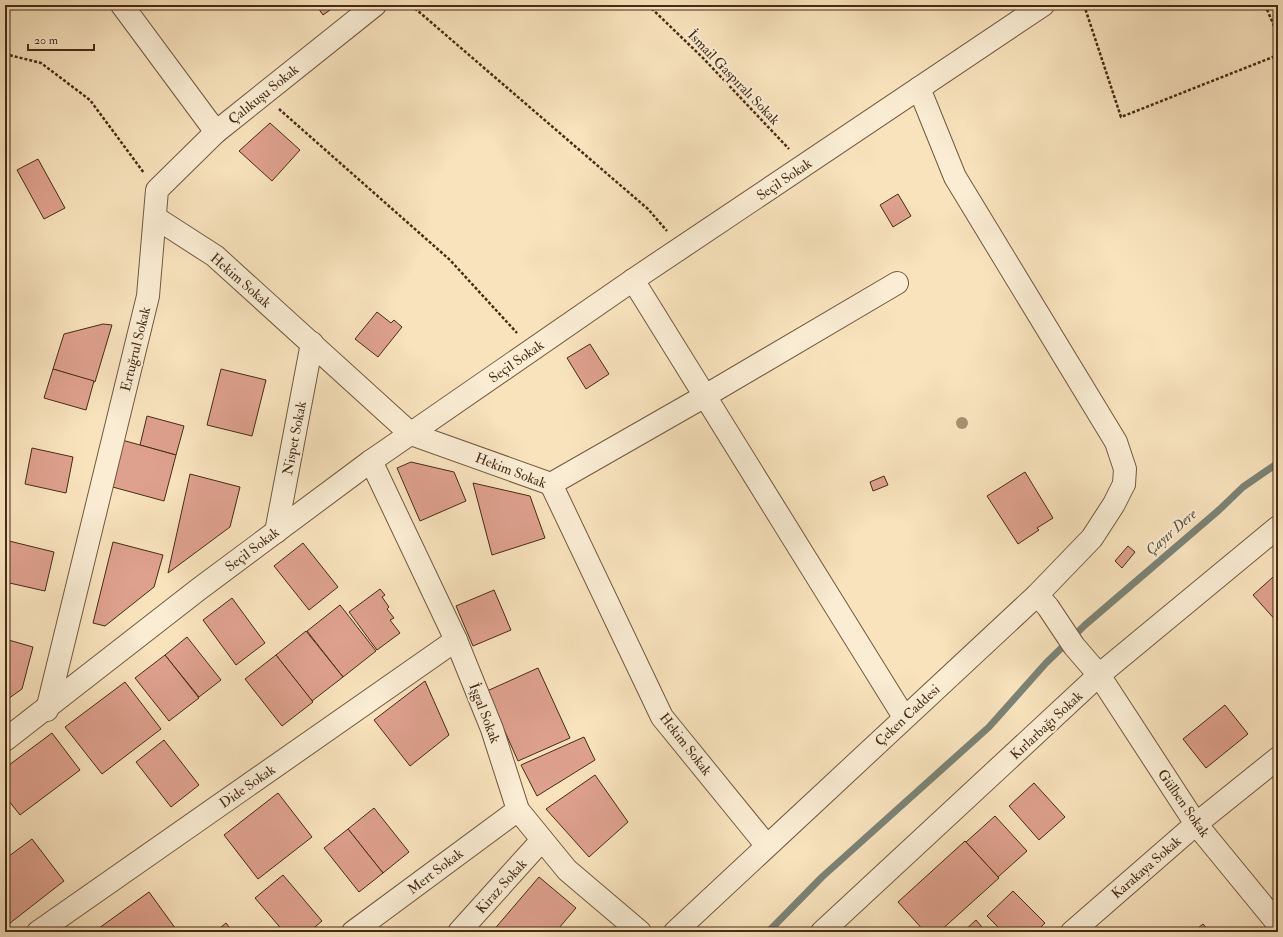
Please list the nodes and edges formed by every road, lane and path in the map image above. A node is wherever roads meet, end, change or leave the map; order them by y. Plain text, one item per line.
1 (122, 5) edge
2 (375, 5) edge
3 (412, 5) edge
4 (648, 5) edge
5 (1043, 5) edge
6 (1084, 5) edge
7 (1265, 5) edge
8 (1278, 35) edge
9 (5, 54) edge
10 (1278, 55) edge
11 (919, 88) junction
12 (262, 94) junction
13 (216, 132) junction
14 (804, 165) junction
15 (157, 190) junction
16 (156, 218) junction
17 (682, 247) junction
18 (633, 280) junction
19 (897, 283) dead end
20 (312, 343) junction
21 (532, 350) junction
22 (705, 396) junction
23 (411, 434) junction
24 (371, 461) junction
25 (551, 484) junction
26 (1278, 527) edge
27 (276, 532) junction
28 (1037, 595) junction
29 (456, 640) junction
30 (1099, 675) junction
31 (46, 710) junction
32 (904, 717) junction
33 (5, 740) edge
34 (1278, 758) edge
35 (518, 810) junction
36 (1196, 824) junction
37 (542, 840) junction
38 (767, 846) junction
39 (1278, 924) edge
40 (38, 932) edge
41 (353, 932) edge
42 (459, 932) edge
43 (640, 932) edge
44 (675, 932) edge
45 (822, 932) edge
46 (1072, 932) edge

1 - 13 street
2 - 12 street, Çalıkuşu Sokak
3 - 17 path
4 - 14 path, İsmail Gaspıralı Sokak
5 - 11 street, Seçil Sokak
6 - 10 path
7 - 8 path
9 - 15 path
11 - 14 street, Seçil Sokak
11 - 28 street, Çeken Caddesi
12 - 13 street, Çalıkuşu Sokak
12 - 21 path
13 - 15 street, Çalıkuşu Sokak
14 - 17 street, Seçil Sokak
15 - 16 street, Ertuğrul Sokak
16 - 20 street, Hekim Sokak
16 - 31 street, Ertuğrul Sokak
17 - 18 street, Seçil Sokak
18 - 21 street, Seçil Sokak
18 - 22 street
19 - 22 street
20 - 23 street, Hekim Sokak
20 - 27 street, Nispet Sokak
21 - 23 street, Seçil Sokak
22 - 25 street
22 - 32 street
23 - 24 street, Seçil Sokak
23 - 25 street, Hekim Sokak
24 - 27 street, Seçil Sokak
24 - 29 street, İşgal Sokak
25 - 38 street, Hekim Sokak
26 - 30 street, Kırlarbağı Sokak
27 - 31 street, Seçil Sokak
28 - 30 street, Gülben Sokak
28 - 32 street, Çeken Caddesi
29 - 35 street, İşgal Sokak
29 - 40 street, Dide Sokak
30 - 36 street, Gülben Sokak
30 - 45 street, Kırlarbağı Sokak
31 - 33 street, Seçil Sokak
32 - 38 street, Çeken Caddesi
34 - 36 street, Karakaya Sokak
35 - 37 street, İşgal Sokak
35 - 41 street, Mert Sokak
36 - 39 street, Gülben Sokak
36 - 46 street, Karakaya Sokak
37 - 42 street, Kiraz Sokak
37 - 43 street, İşgal Sokak
38 - 44 street, Çeken Caddesi

